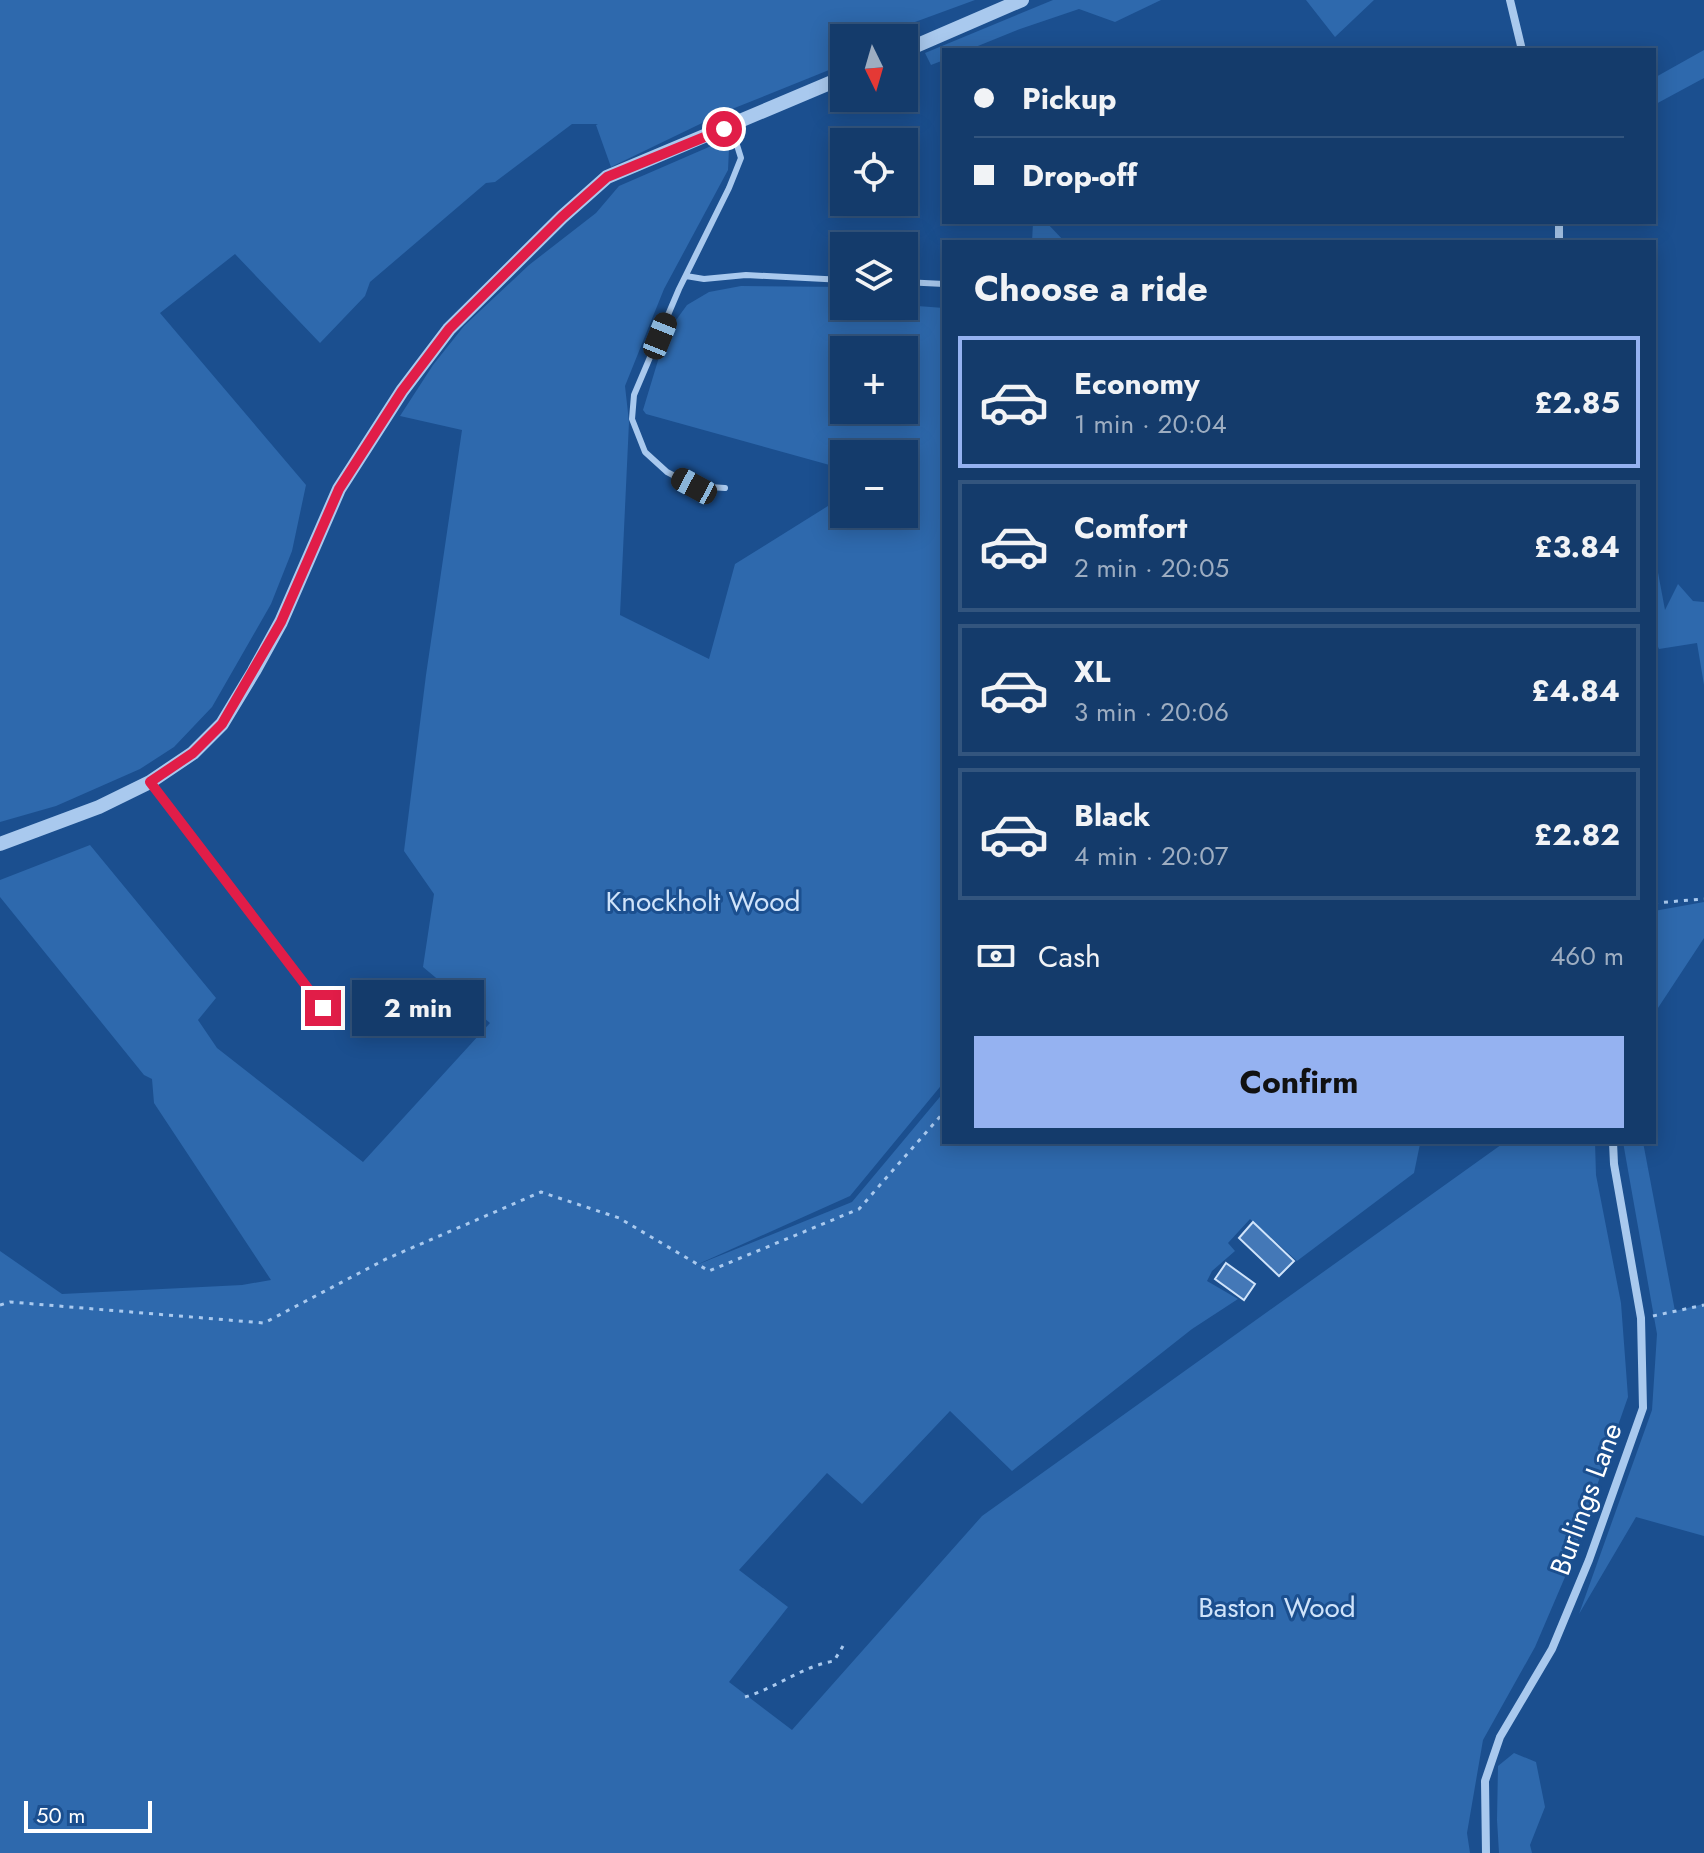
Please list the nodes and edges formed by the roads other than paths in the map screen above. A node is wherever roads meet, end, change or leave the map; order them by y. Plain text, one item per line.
1 (1022, 0) edge
2 (1510, 0) edge
3 (918, 45) edge
4 (1522, 48) edge
5 (830, 83) edge
6 (731, 126) junction
7 (686, 276) junction
8 (830, 279) edge
9 (918, 283) edge
10 (942, 284) edge
11 (725, 488) dead end
12 (150, 782) junction
13 (0, 844) edge
14 (323, 1008) dead end
15 (1613, 1144) edge
16 (1486, 1853) edge

1 - 3 street
2 - 4 street
5 - 6 street
6 - 7 lane
6 - 12 street
7 - 8 lane
7 - 11 lane
9 - 10 lane
12 - 13 street
12 - 14 lane
15 - 16 street, Burlings Lane

